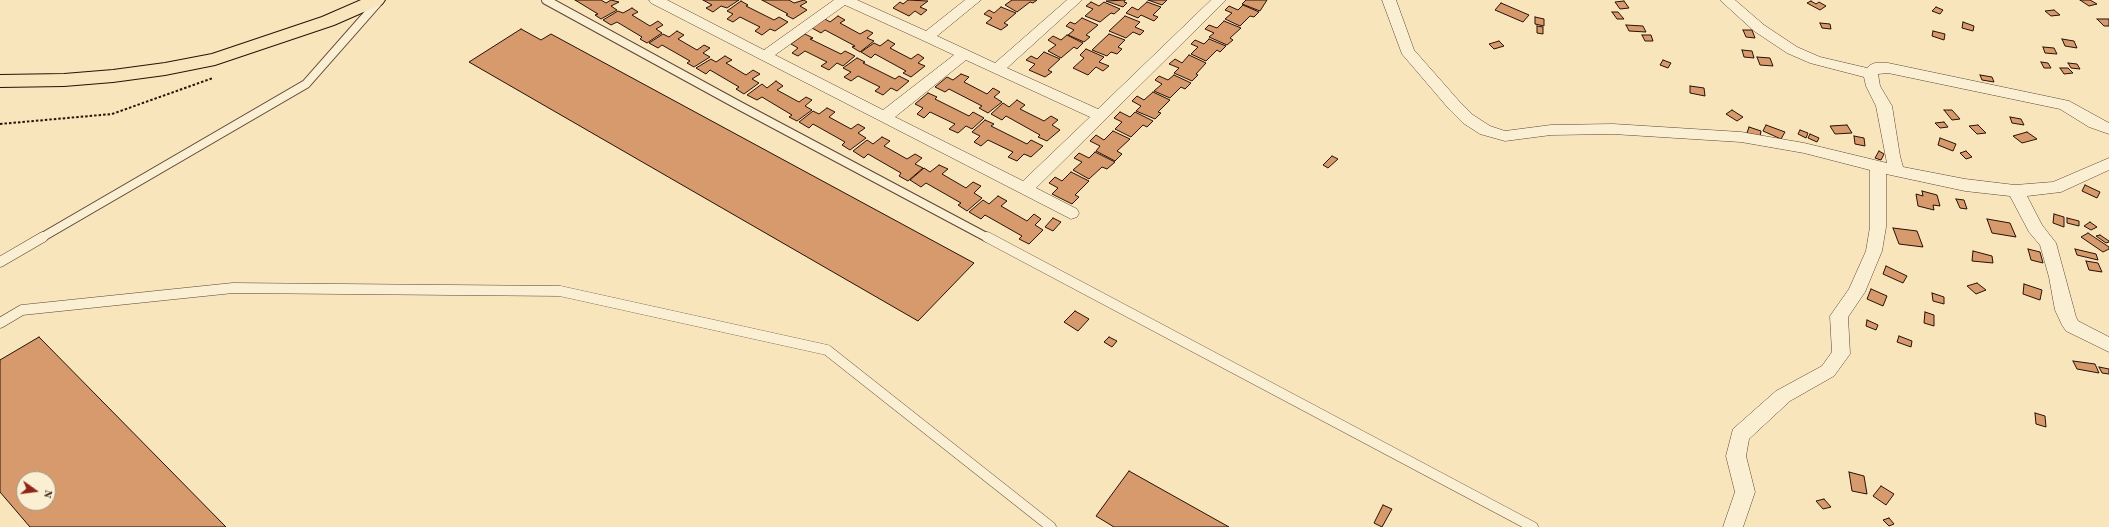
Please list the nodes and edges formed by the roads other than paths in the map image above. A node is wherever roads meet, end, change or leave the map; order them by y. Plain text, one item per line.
1 (376, 0) edge
2 (380, 0) edge
3 (546, 0) edge
4 (656, 0) edge
5 (843, 0) edge
6 (846, 0) edge
7 (974, 0) edge
8 (1075, 0) edge
9 (1219, 0) edge
10 (1389, 0) edge
11 (1727, 0) edge
12 (927, 37) junction
13 (965, 54) junction
14 (765, 56) junction
15 (997, 69) junction
16 (1871, 74) junction
17 (0, 81) edge
18 (1100, 116) junction
19 (885, 117) junction
20 (2109, 129) edge
21 (2109, 164) edge
22 (1878, 167) junction
23 (1897, 171) junction
24 (1025, 189) junction
25 (2015, 191) junction
26 (1072, 213) dead end
27 (0, 262) edge
28 (0, 323) edge
29 (2109, 345) edge
30 (1051, 527) edge
31 (1533, 527) edge
32 (1733, 527) edge

1 - 17 highway
2 - 27 lane
3 - 31 lane
4 - 14 street
5 - 14 street
6 - 12 street
7 - 12 street
8 - 15 street
9 - 18 street
10 - 22 street
11 - 16 street
12 - 13 street
13 - 15 street
13 - 19 street
14 - 19 street
15 - 18 street
16 - 20 street
16 - 23 street
18 - 24 street
19 - 24 street
21 - 25 street
22 - 23 street
22 - 32 street
23 - 25 street
24 - 26 street
25 - 29 street
28 - 30 lane

